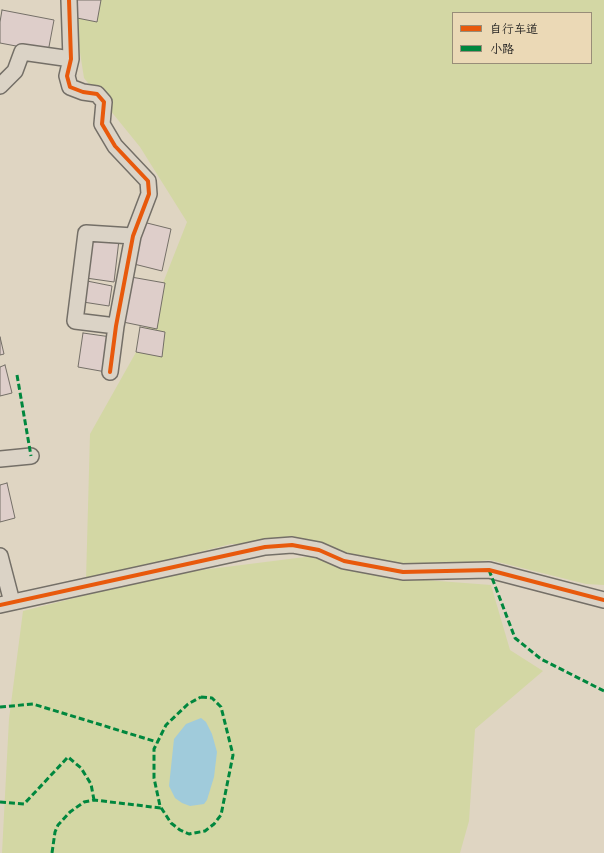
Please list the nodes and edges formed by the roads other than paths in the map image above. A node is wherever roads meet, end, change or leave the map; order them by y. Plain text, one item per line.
1 (69, 0) edge
2 (71, 59) junction
3 (0, 86) edge
4 (133, 236) junction
5 (116, 326) junction
6 (110, 372) dead end
7 (31, 456) dead end
8 (0, 459) edge
9 (0, 556) edge
10 (604, 600) edge
11 (6, 604) edge

1 - 2 street
2 - 3 street
2 - 4 street
4 - 5 street
4 - 5 street
5 - 6 street
7 - 8 street
9 - 11 street
10 - 11 street

